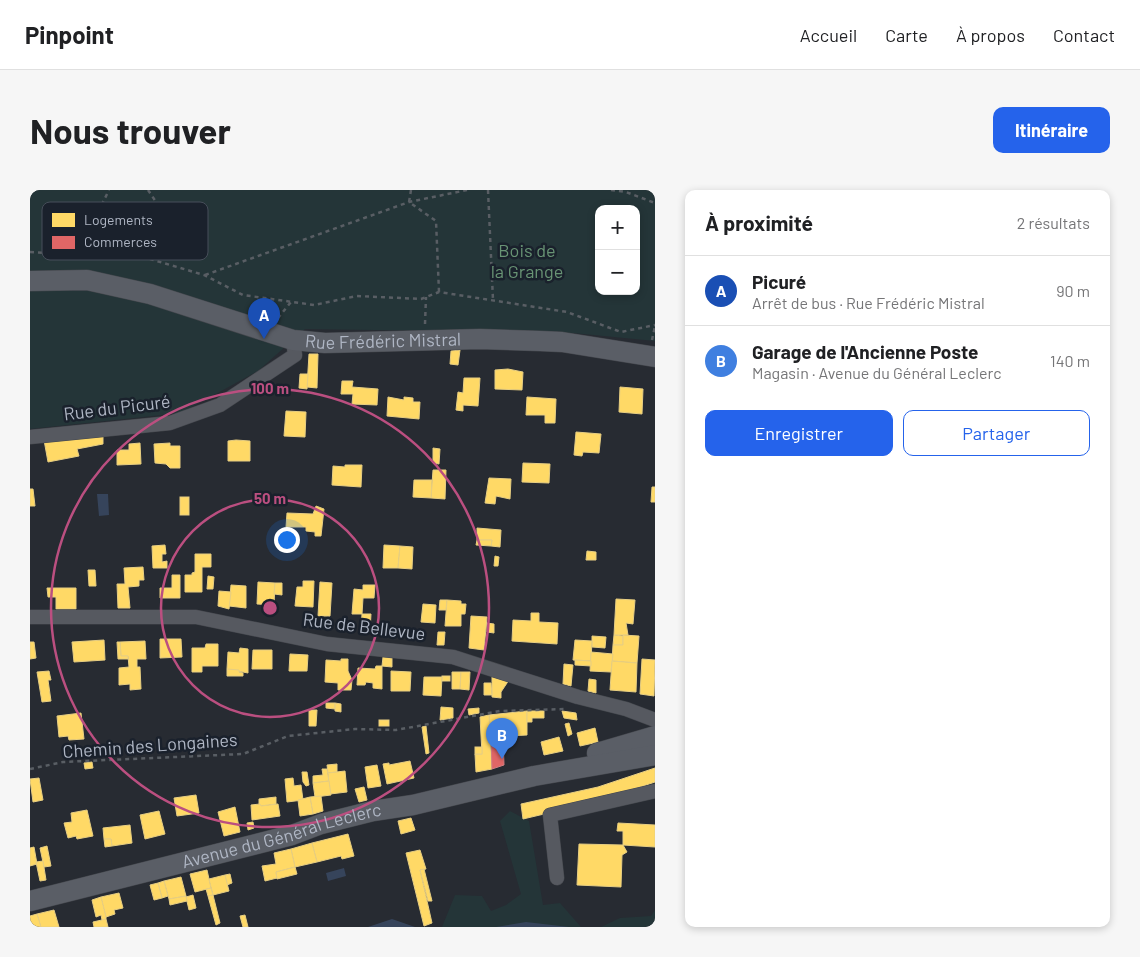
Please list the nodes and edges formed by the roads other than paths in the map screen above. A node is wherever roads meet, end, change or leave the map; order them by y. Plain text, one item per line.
1 (30, 282) edge
2 (293, 340) junction
3 (655, 357) edge
4 (30, 437) edge
5 (30, 617) edge
6 (655, 720) edge
7 (655, 736) edge
8 (655, 755) edge
9 (534, 776) junction
10 (655, 791) edge
11 (557, 878) dead end
12 (30, 902) edge

1 - 2 street, Rue Frédéric Mistral
2 - 3 street, Rue Frédéric Mistral
2 - 4 street, Rue du Picuré
5 - 6 street, Rue de Bellevue
7 - 9 street, Avenue du Général Leclerc
8 - 9 street, Avenue du Général Leclerc
9 - 12 street, Avenue du Général Leclerc
10 - 11 street

